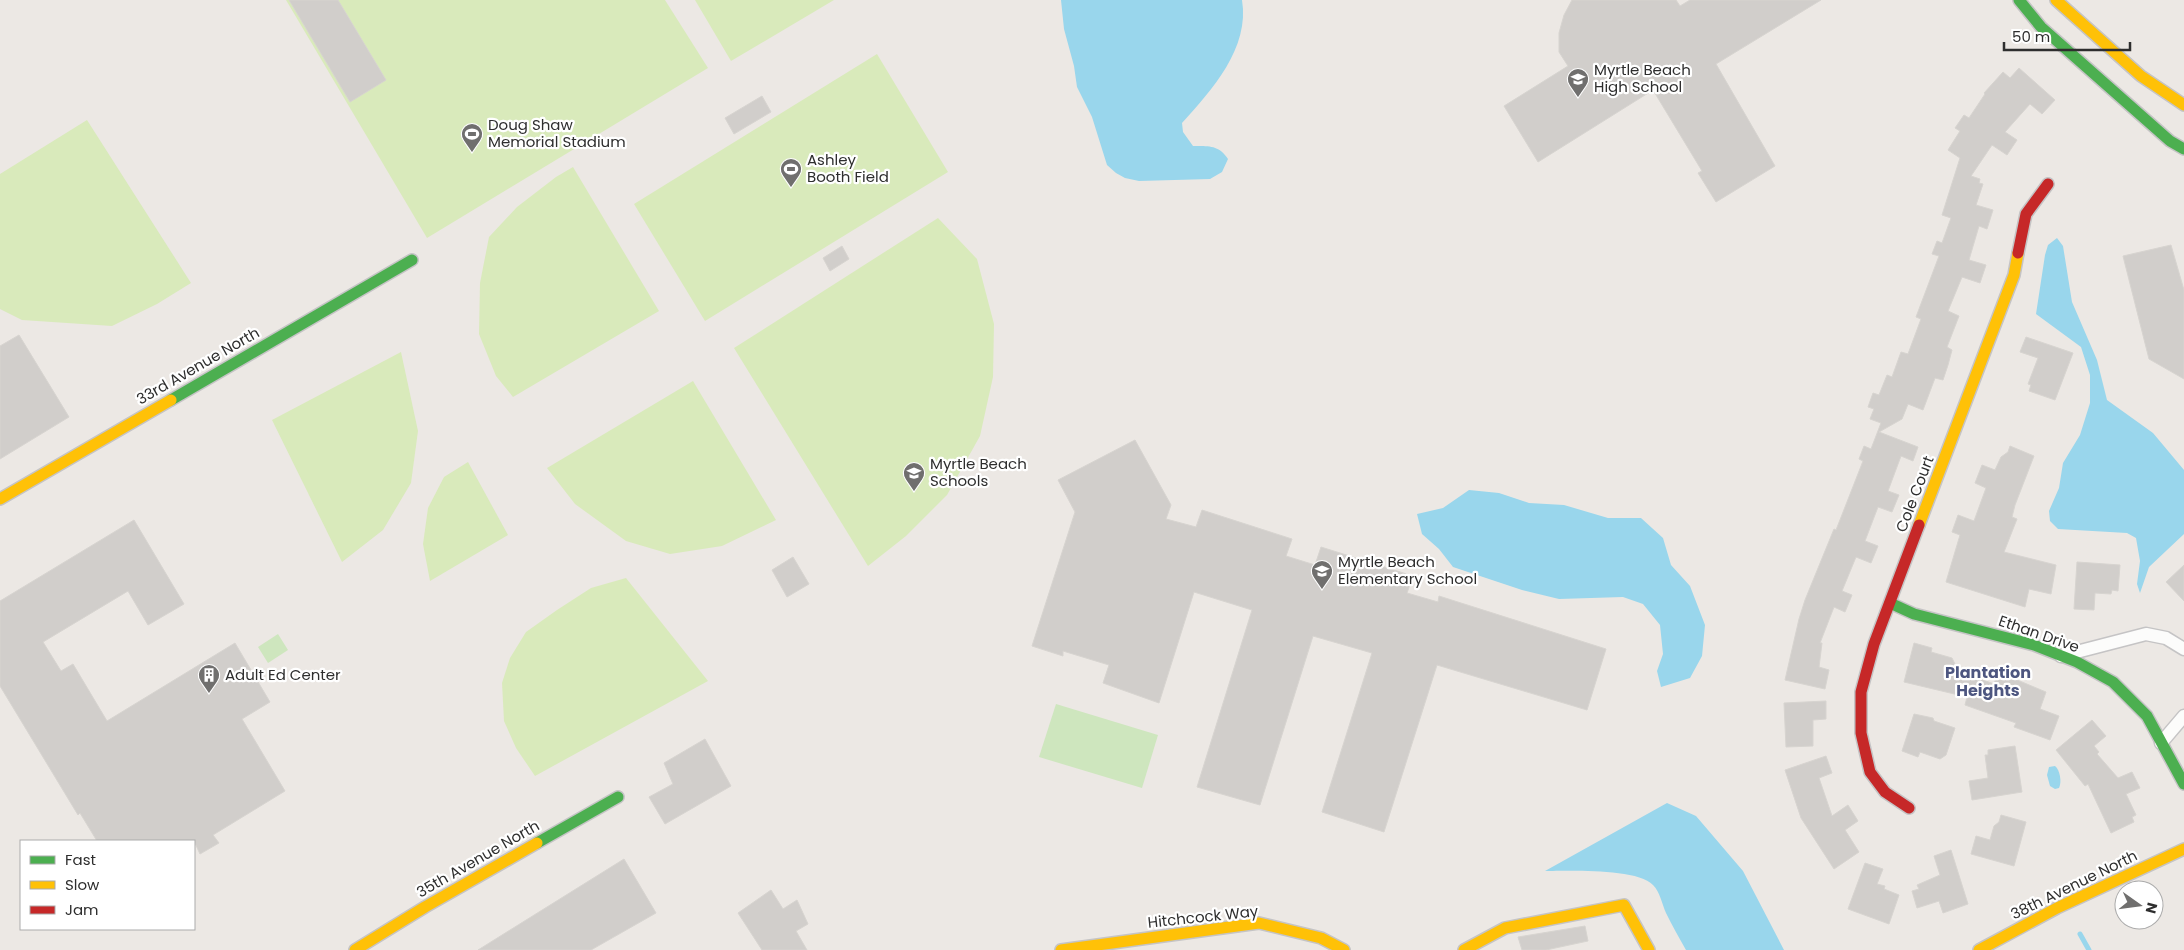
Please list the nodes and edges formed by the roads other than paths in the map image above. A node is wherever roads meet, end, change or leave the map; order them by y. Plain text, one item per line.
1 (2019, 0) edge
2 (2056, 0) edge
3 (2184, 105) edge
4 (2184, 149) edge
5 (2048, 184) dead end
6 (412, 260) dead end
7 (0, 499) edge
8 (1890, 604) junction
9 (2184, 649) edge
10 (2061, 656) junction
11 (2184, 716) edge
12 (2161, 743) junction
13 (2184, 784) edge
14 (618, 797) dead end
15 (1909, 808) dead end
16 (2184, 849) edge
17 (355, 950) edge
18 (1061, 950) edge
19 (1344, 950) edge
20 (1464, 950) edge
21 (1649, 950) edge
22 (1979, 950) edge

1 - 4 street
2 - 3 street
5 - 8 street, Cole Court
6 - 7 street, 33rd Avenue North
8 - 10 street, Ethan Drive
8 - 15 street, Cole Court
9 - 10 street
10 - 12 street, Ethan Drive
11 - 12 street
12 - 13 street, Ethan Drive
14 - 17 street, 35th Avenue North
16 - 22 street, 38th Avenue North
18 - 19 street, Hitchcock Way
20 - 21 street

